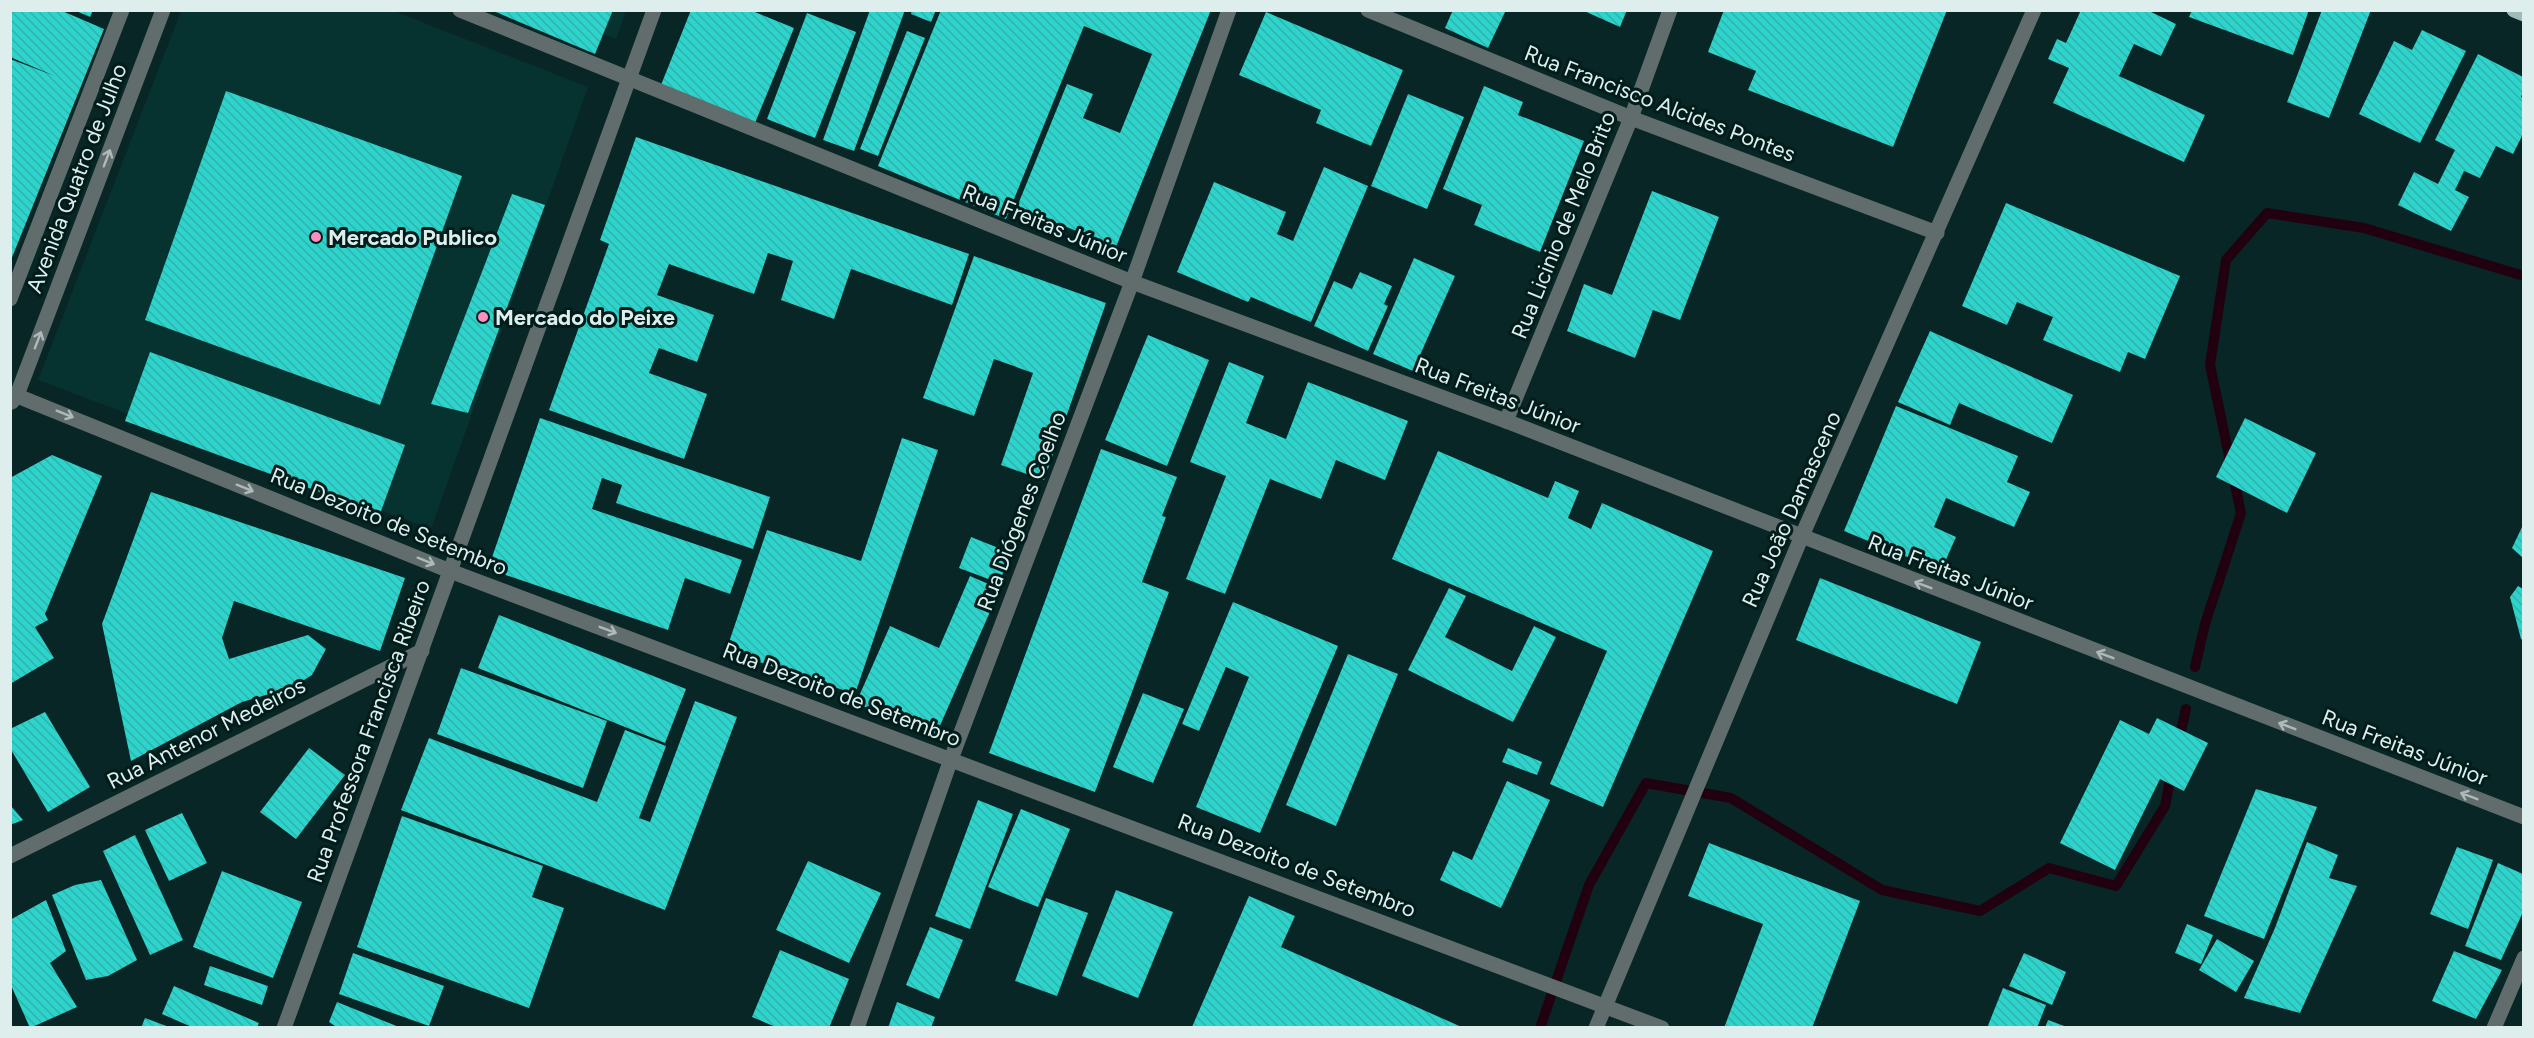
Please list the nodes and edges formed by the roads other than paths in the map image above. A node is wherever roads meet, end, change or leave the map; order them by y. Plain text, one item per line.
1 (122, 10) edge
2 (163, 10) edge
3 (460, 10) edge
4 (654, 10) edge
5 (1229, 10) edge
6 (1368, 10) edge
7 (1670, 10) edge
8 (2034, 10) edge
9 (2514, 10) edge
10 (2523, 14) edge
11 (629, 78) junction
12 (1631, 118) junction
13 (1937, 233) junction
14 (1131, 282) junction
15 (10, 299) edge
16 (13, 397) edge
17 (1506, 421) junction
18 (1802, 538) junction
19 (450, 571) junction
20 (422, 651) junction
21 (951, 759) junction
22 (2523, 817) edge
23 (10, 856) edge
24 (2523, 958) edge
25 (1605, 1006) junction
26 (284, 1028) edge
27 (857, 1028) edge
28 (1596, 1028) edge
29 (1662, 1028) edge
30 (2494, 1028) edge

1 - 15 street, Avenida Quatro de Julho
16 -> 2 street, Avenida Quatro de Julho
3 - 11 street, Rua Freitas Júnior
4 - 11 street, Rua Professora Francisca Ribeiro
5 - 14 street, Rua Diógenes Coelho
6 - 12 street, Rua Francisco Alcides Pontes
7 - 12 street, Rua Licinio de Melo Brito
8 - 13 street, Rua João Damasceno
9 - 10 main road
11 - 14 street, Rua Freitas Júnior
11 - 19 street, Rua Professora Francisca Ribeiro
12 - 13 street, Rua Francisco Alcides Pontes
12 - 17 street, Rua Licinio de Melo Brito
13 - 18 street, Rua João Damasceno
14 - 17 street, Rua Freitas Júnior
14 - 21 street, Rua Diógenes Coelho
16 -> 19 street, Rua Dezoito de Setembro
17 - 18 street, Rua Freitas Júnior
22 -> 18 street, Rua Freitas Júnior
18 - 25 street, Rua João Damasceno
19 - 20 street, Rua Professora Francisca Ribeiro
19 -> 21 street, Rua Dezoito de Setembro
20 - 23 street, Rua Antenor Medeiros
20 - 26 street, Rua Professora Francisca Ribeiro
21 - 25 street, Rua Dezoito de Setembro
21 - 27 street, Rua Diógenes Coelho
24 - 30 street
25 - 28 street, Rua João Damasceno
25 - 29 street, Rua Dezoito de Setembro

